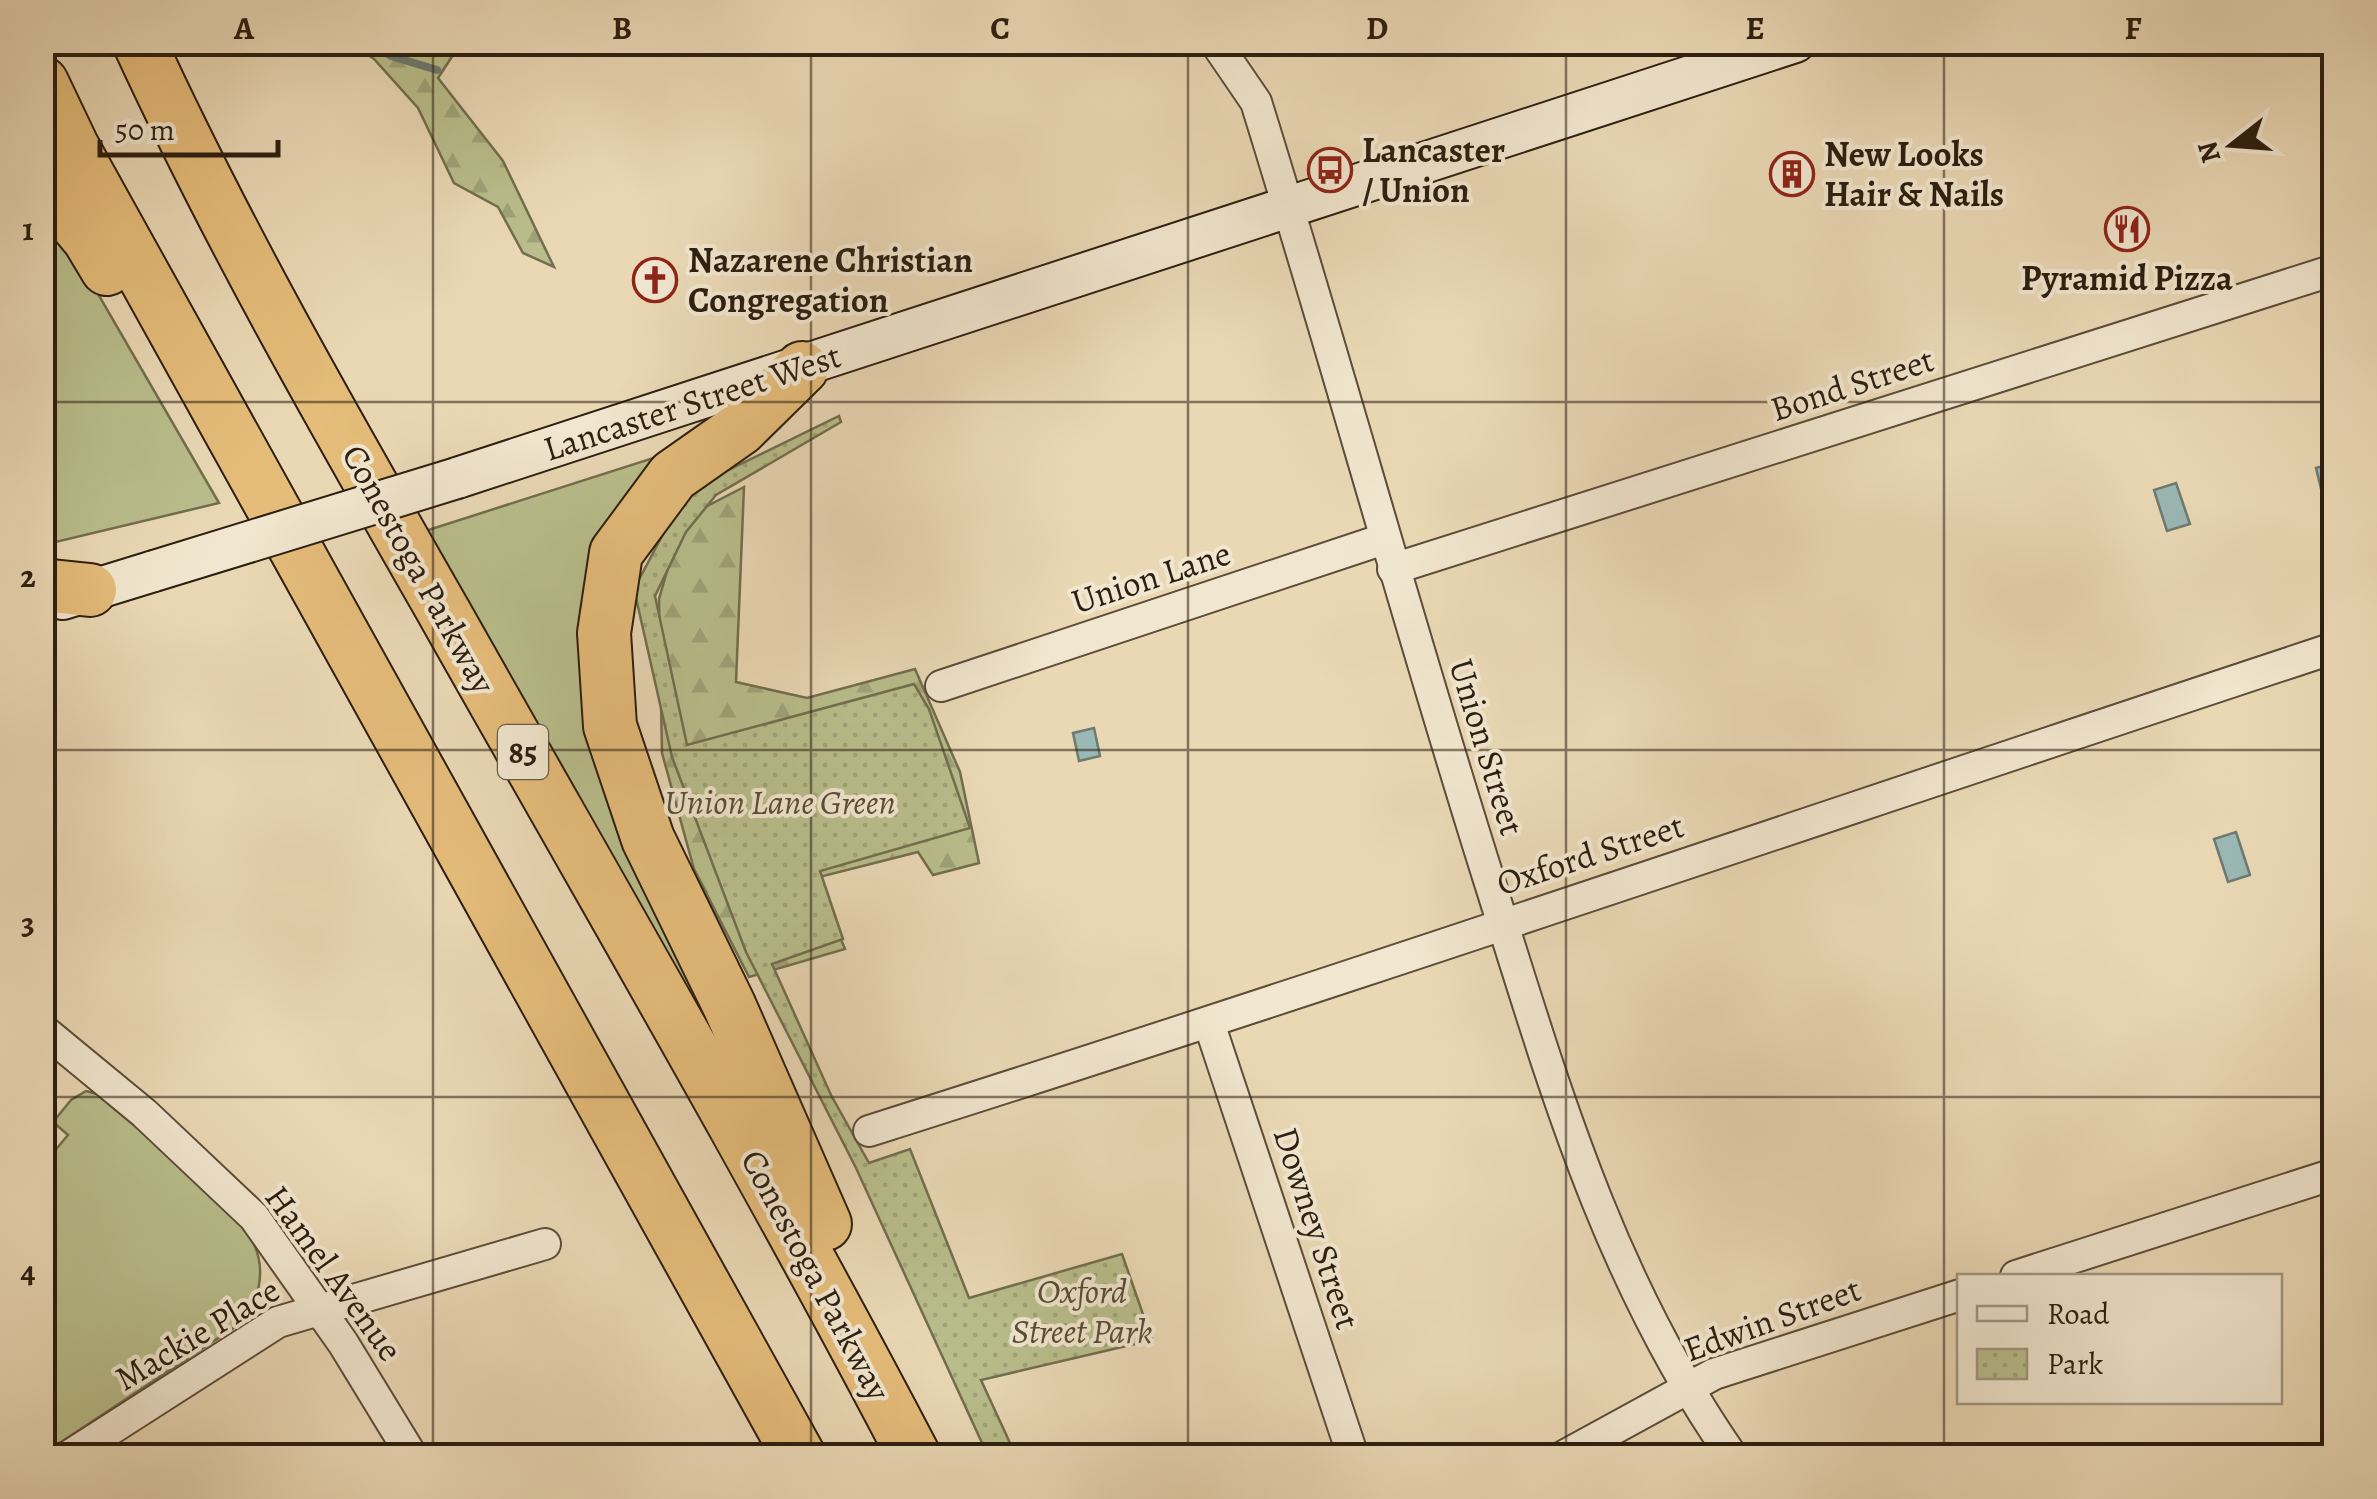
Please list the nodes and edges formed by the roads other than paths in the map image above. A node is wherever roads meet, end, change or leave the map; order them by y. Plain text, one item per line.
1 (140, 42) edge
2 (1216, 42) edge
3 (1795, 42) edge
4 (42, 82) edge
5 (42, 182) edge
6 (1289, 210) junction
7 (2334, 270) edge
8 (802, 368) junction
9 (1384, 540) junction
10 (1393, 570) junction
11 (58, 594) edge
12 (2334, 648) edge
13 (941, 686) dead end
14 (412, 766) junction
15 (1502, 922) junction
16 (1209, 1023) junction
17 (42, 1029) edge
18 (869, 1131) dead end
19 (2334, 1174) edge
20 (545, 1244) dead end
21 (2022, 1274) edge
22 (1957, 1296) edge
23 (318, 1308) junction
24 (1687, 1388) junction
25 (69, 1456) edge
26 (412, 1456) edge
27 (799, 1456) edge
28 (917, 1456) edge
29 (1353, 1456) edge
30 (1564, 1456) edge
31 (1732, 1456) edge

1 - 28 highway, Conestoga Parkway / 85
2 - 6 street, Union Street
3 - 6 main road, Lancaster Street West
4 - 14 highway
5 - 14 highway
6 - 8 main road, Lancaster Street West
6 - 9 street, Union Street
7 - 10 street, Bond Street
8 - 11 main road, Lancaster Street West, bridge
8 - 28 highway
9 - 10 street, Union Street
9 - 13 street, Union Lane
10 - 15 street, Union Street
12 - 15 street, Oxford Street
14 - 27 highway
15 - 16 street, Oxford Street
15 - 24 street, Union Street
16 - 18 street, Oxford Street
16 - 29 street, Downey Street
17 - 23 street, Hamel Avenue
19 - 21 street
20 - 23 street, Mackie Place
22 - 24 street, Edwin Street
23 - 25 street, Mackie Place
23 - 26 street, Hamel Avenue
24 - 30 street, Edwin Street
24 - 31 street, Union Street

